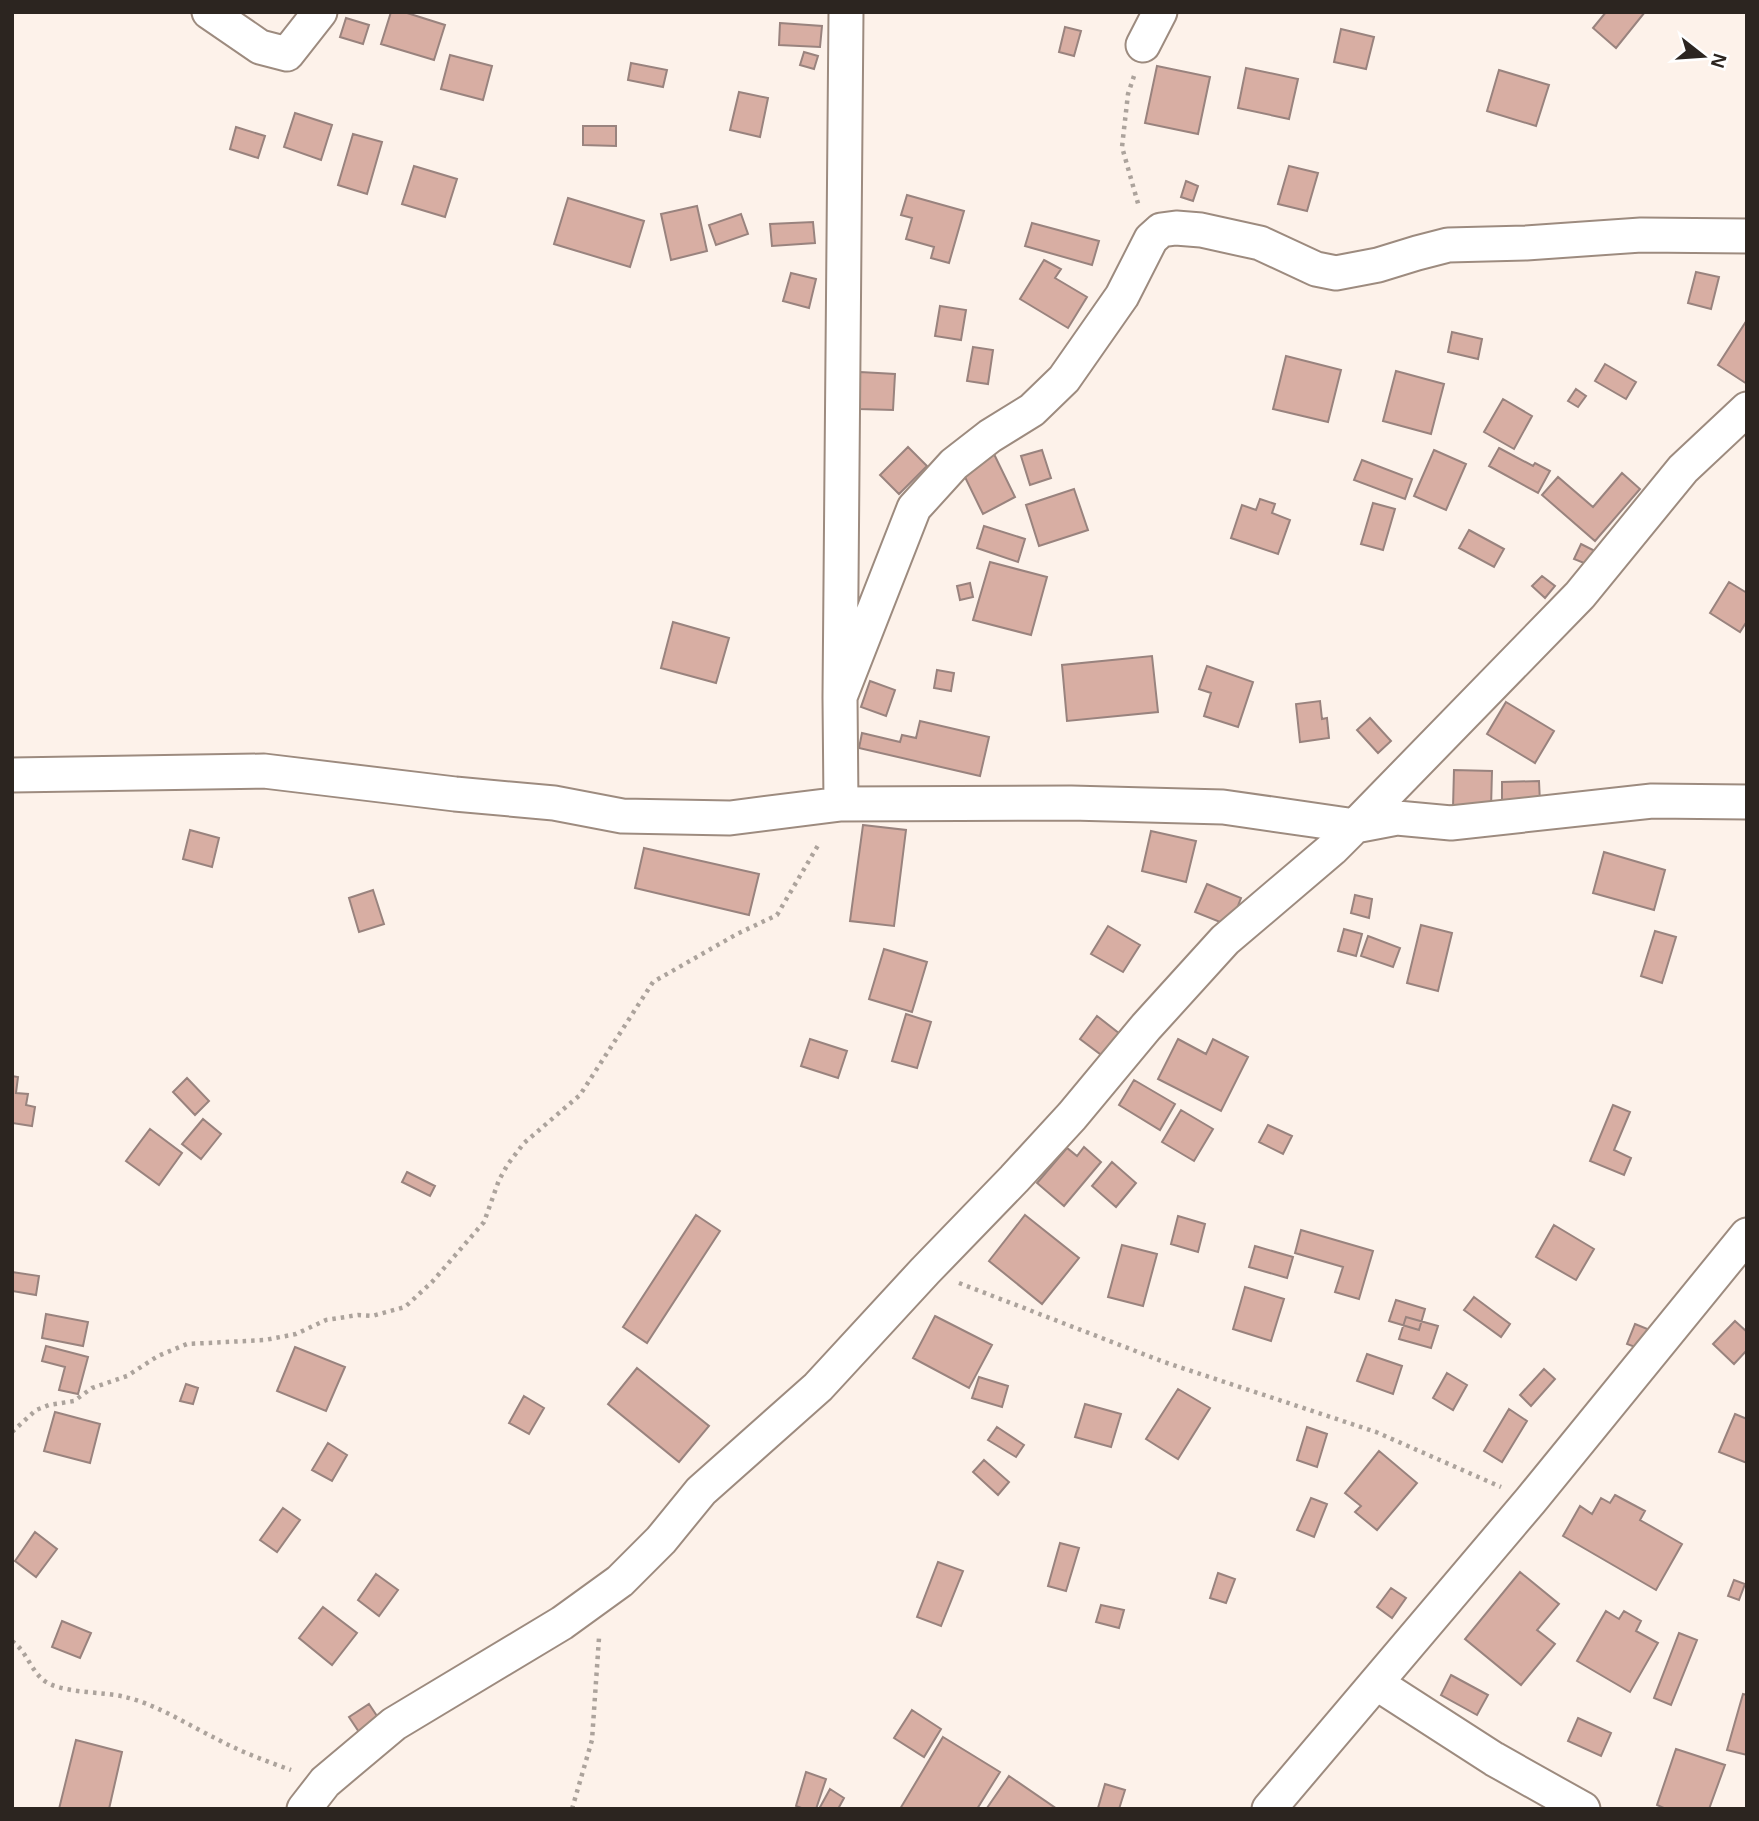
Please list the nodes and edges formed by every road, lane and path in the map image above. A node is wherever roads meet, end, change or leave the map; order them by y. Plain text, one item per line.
1 (209, 12) edge
2 (320, 12) edge
3 (846, 12) edge
4 (1160, 12) edge
5 (1143, 45) joint
6 (1747, 236) edge
7 (1151, 239) junction
8 (1747, 409) edge
9 (841, 697) junction
10 (12, 775) edge
11 (1747, 802) edge
12 (841, 804) junction
13 (1355, 825) junction
14 (1747, 1235) edge
15 (925, 1271) junction
16 (12, 1432) edge
17 (1531, 1500) junction
18 (597, 1598) junction
19 (12, 1641) edge
20 (1376, 1683) junction
21 (325, 1782) junction
22 (304, 1809) edge
23 (572, 1809) edge
24 (1269, 1809) edge
25 (1583, 1809) edge

1 - 2 street
3 - 9 street
4 - 5 street
5 - 7 path
6 - 7 street
7 - 9 street
8 - 13 street
9 - 12 street
10 - 12 street
11 - 13 street
12 - 13 street
12 - 16 path
13 - 15 street
14 - 17 street
15 - 17 path
15 - 18 street
17 - 20 street
18 - 21 street
18 - 23 path
19 - 21 path
20 - 24 street
20 - 25 street
21 - 22 street

